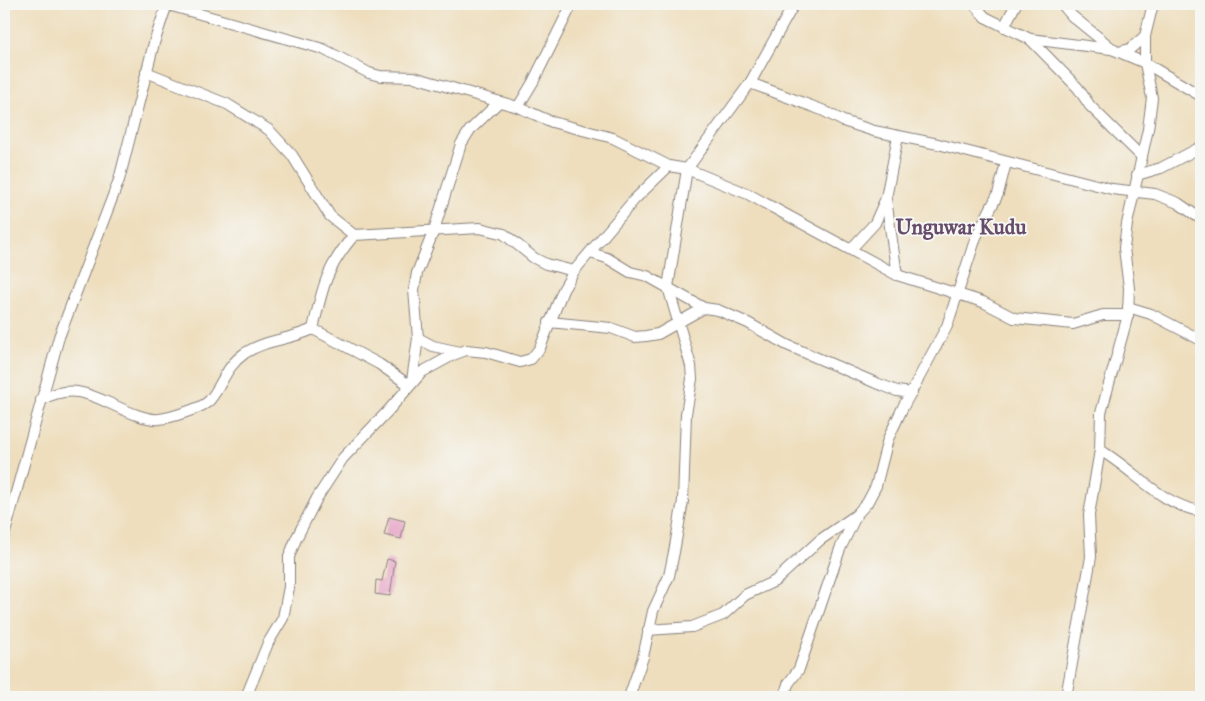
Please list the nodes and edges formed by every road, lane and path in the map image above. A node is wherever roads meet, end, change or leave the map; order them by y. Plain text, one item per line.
1 (166, 4) edge
2 (572, 4) edge
3 (794, 4) edge
4 (974, 4) edge
5 (1016, 4) edge
6 (1062, 4) edge
7 (1154, 4) edge
8 (1004, 27) junction
9 (1144, 36) junction
10 (1030, 39) junction
11 (1118, 51) junction
12 (1145, 63) junction
13 (146, 72) junction
14 (750, 83) junction
15 (1201, 96) edge
16 (499, 102) junction
17 (518, 107) junction
18 (898, 136) junction
19 (1201, 146) edge
20 (1142, 157) junction
21 (1006, 162) junction
22 (669, 166) junction
23 (686, 169) junction
24 (1137, 175) junction
25 (1133, 193) junction
26 (886, 198) junction
27 (1201, 219) edge
28 (434, 230) junction
29 (354, 235) junction
30 (851, 249) junction
31 (591, 253) junction
32 (574, 271) junction
33 (897, 275) junction
34 (668, 287) junction
35 (958, 296) junction
36 (704, 308) junction
37 (1128, 311) junction
38 (549, 322) junction
39 (678, 323) junction
40 (313, 329) junction
41 (418, 338) junction
42 (1201, 340) edge
43 (460, 352) junction
44 (410, 383) junction
45 (912, 393) junction
46 (41, 400) junction
47 (1100, 450) junction
48 (1201, 511) edge
49 (856, 515) junction
50 (4, 536) edge
51 (648, 630) junction
52 (246, 697) edge
53 (629, 697) edge
54 (784, 697) edge
55 (1066, 697) edge

1 - 13 street
1 - 16 street
2 - 17 street
3 - 14 street
4 - 8 street
5 - 8 street
6 - 11 street
7 - 9 street
8 - 10 street
9 - 11 street
9 - 12 street
10 - 11 street
10 - 20 street
11 - 12 street
12 - 15 street
12 - 20 street
13 - 29 street
13 - 46 street
14 - 18 street
14 - 23 street
16 - 17 street
16 - 28 street
17 - 22 street
18 - 21 street
18 - 26 street
19 - 24 street
20 - 24 street
21 - 25 street
21 - 35 street
22 - 23 street
22 - 31 street
23 - 30 street
23 - 34 street
24 - 25 street
25 - 27 street
25 - 37 street
26 - 30 street
26 - 33 street
28 - 29 street
28 - 32 street
28 - 41 street
29 - 40 street
30 - 33 street
31 - 32 street
31 - 34 street
32 - 38 street
33 - 35 street
34 - 36 street
34 - 39 street
35 - 37 street
35 - 45 street
36 - 39 street
36 - 45 street
37 - 42 street
37 - 47 street
38 - 39 street
38 - 43 street
39 - 51 street
40 - 44 street
40 - 46 street
41 - 43 street
41 - 44 street
43 - 44 street
44 - 52 street
45 - 49 street
46 - 50 street
47 - 48 street
47 - 55 street
49 - 51 street
49 - 54 street
51 - 53 street

